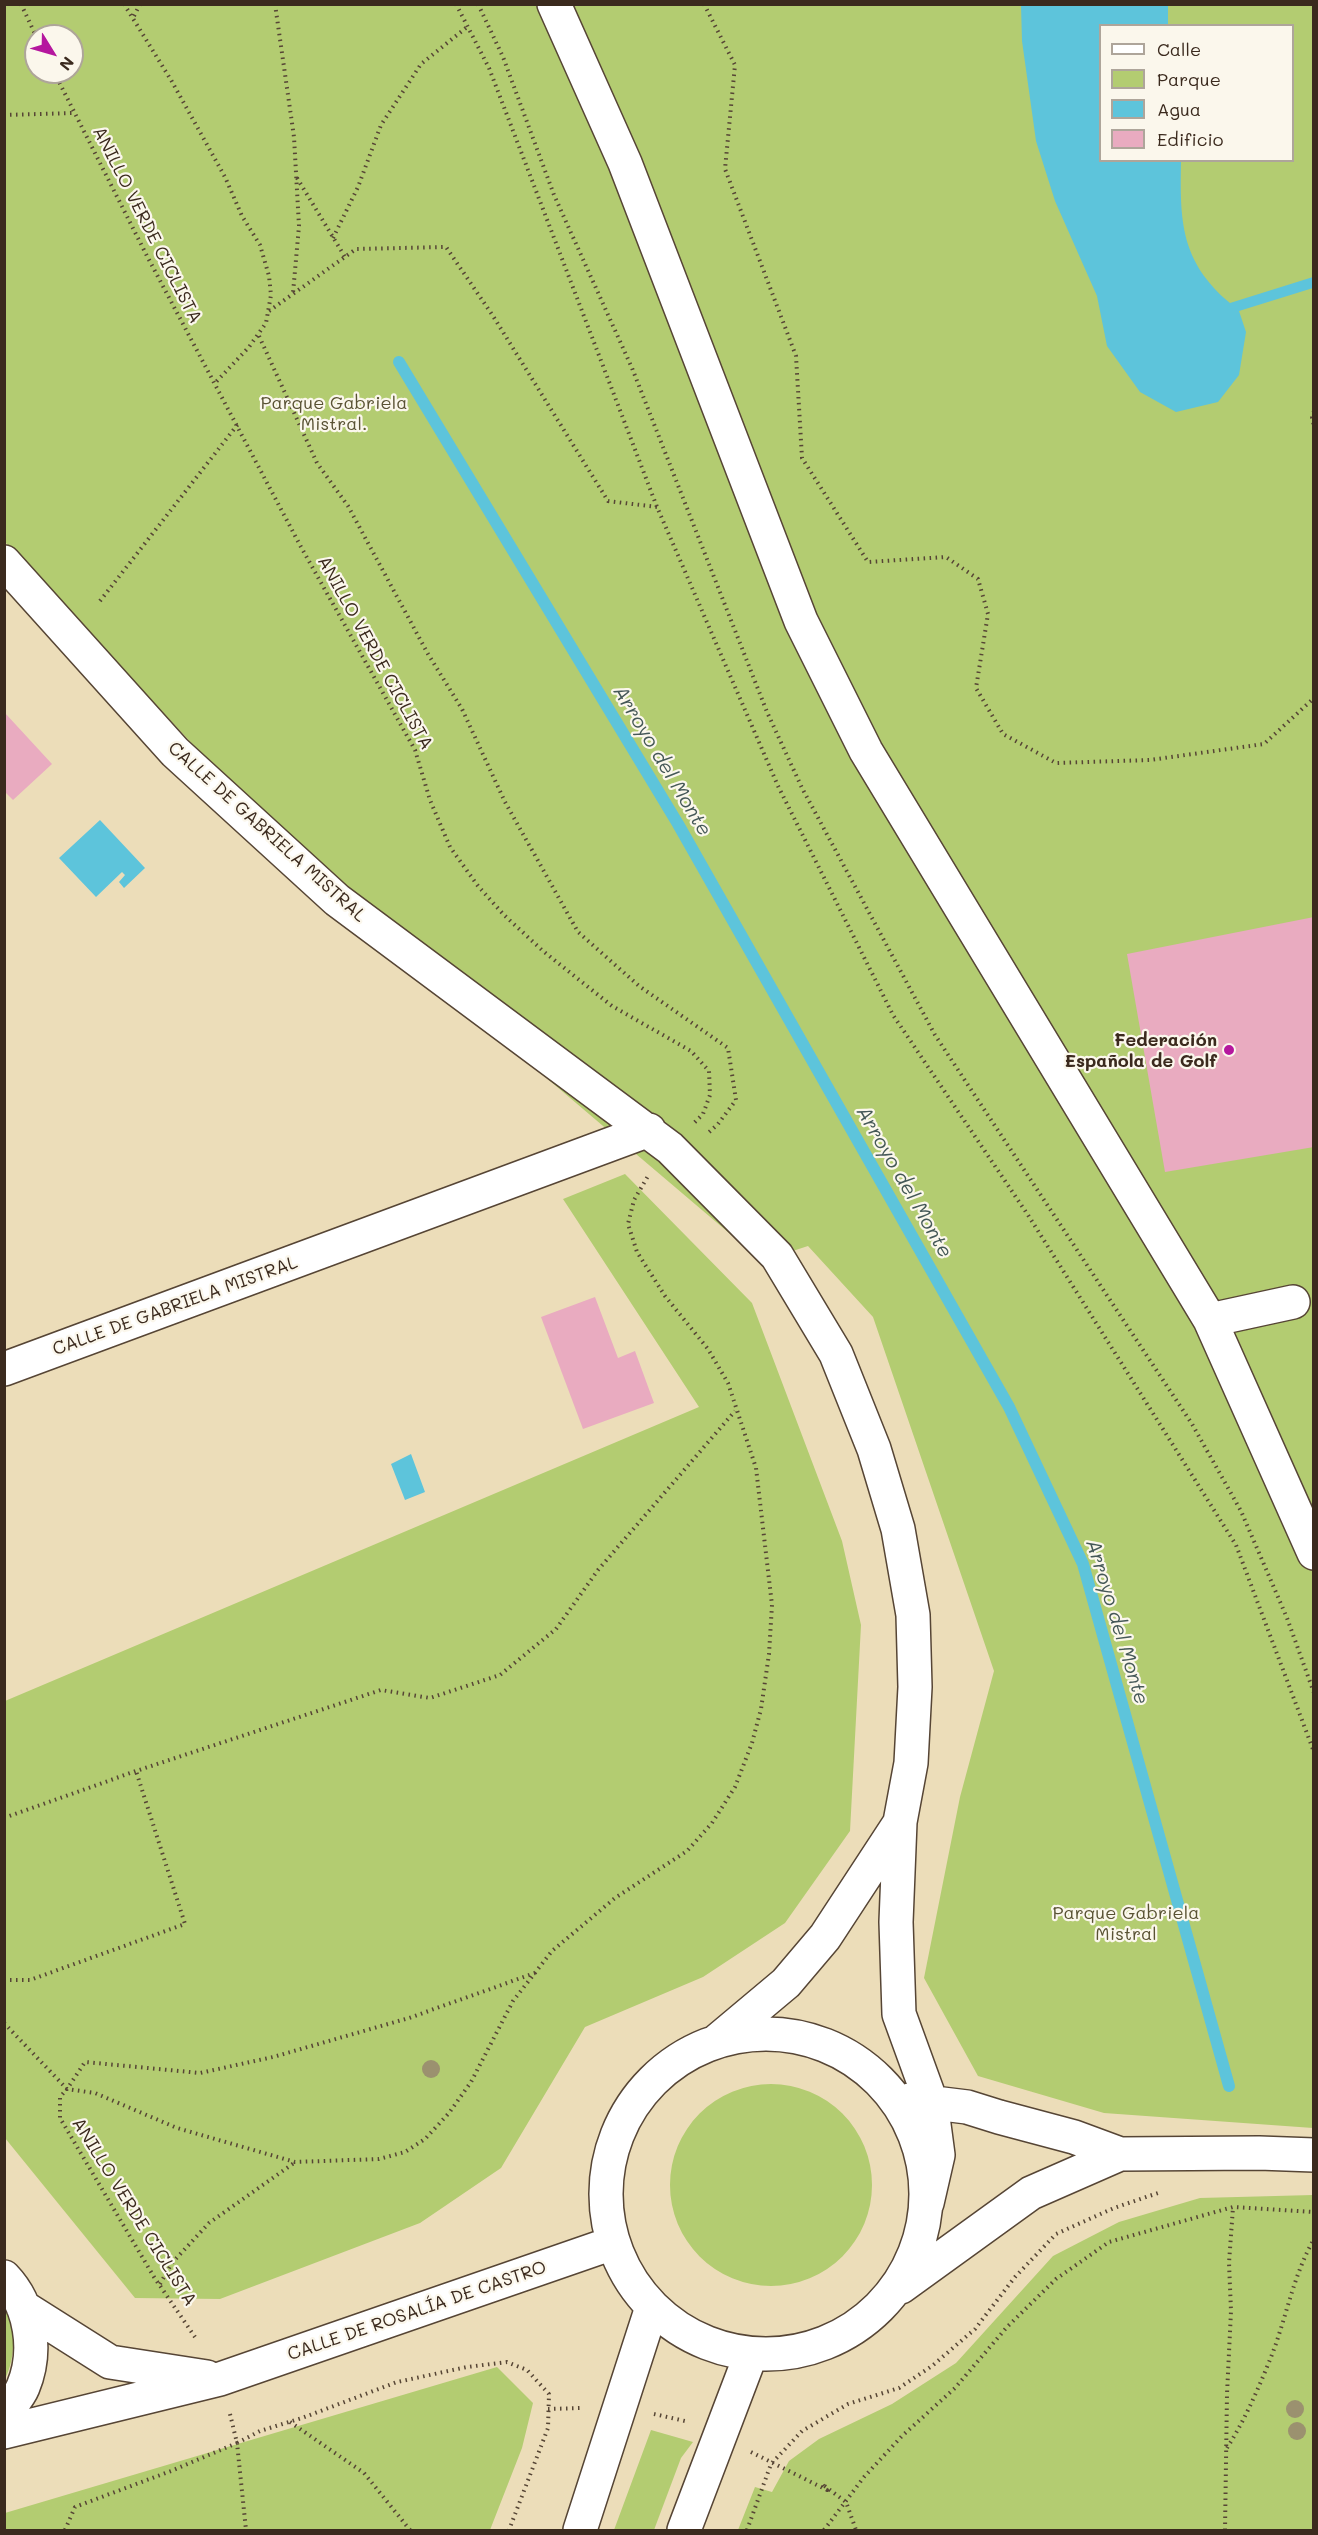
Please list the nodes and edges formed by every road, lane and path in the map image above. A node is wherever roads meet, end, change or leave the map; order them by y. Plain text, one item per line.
1 (21, 4) edge
2 (124, 4) edge
3 (140, 4) edge
4 (275, 4) edge
5 (456, 4) edge
6 (478, 4) edge
7 (554, 4) edge
8 (704, 4) edge
9 (134, 16) junction
10 (30, 24) edge
11 (467, 27) junction
12 (1314, 44) edge
13 (1314, 63) edge
14 (60, 84) edge
15 (74, 113) junction
16 (4, 115) edge
17 (297, 177) junction
18 (333, 238) junction
19 (345, 257) junction
20 (293, 294) junction
21 (269, 311) junction
22 (259, 336) junction
23 (215, 383) junction
24 (1314, 411) edge
25 (238, 424) junction
26 (1314, 426) edge
27 (657, 507) junction
28 (4, 562) edge
29 (100, 601) dead end
30 (1314, 698) edge
31 (666, 1146) junction
32 (1293, 1302) dead end
33 (1210, 1320) junction
34 (4, 1369) edge
35 (735, 1411) junction
36 (1314, 1553) edge
37 (1314, 1693) edge
38 (1314, 1752) edge
39 (136, 1771) junction
40 (4, 1818) edge
41 (900, 1822) junction
42 (535, 1972) junction
43 (4, 1980) edge
44 (4, 2023) edge
45 (717, 2041) junction
46 (67, 2089) junction
47 (896, 2098) junction
48 (931, 2102) junction
49 (1120, 2154) junction
50 (1314, 2155) edge
51 (295, 2162) junction
52 (1168, 2190) dead end
53 (927, 2203) junction
54 (1233, 2207) junction
55 (1314, 2212) edge
56 (1314, 2239) edge
57 (613, 2243) junction
58 (4, 2277) edge
59 (160, 2284) junction
60 (892, 2293) junction
61 (23, 2307) junction
62 (652, 2307) junction
63 (751, 2354) junction
64 (220, 2379) junction
65 (620, 2407) junction
66 (548, 2409) junction
67 (4, 2415) edge
68 (290, 2422) junction
69 (4, 2432) edge
70 (721, 2434) junction
71 (237, 2443) junction
72 (1227, 2448) junction
73 (771, 2464) junction
74 (846, 2502) junction
75 (64, 2530) edge
76 (246, 2530) edge
77 (410, 2530) edge
78 (509, 2530) edge
79 (580, 2530) edge
80 (684, 2530) edge
81 (747, 2530) edge
82 (824, 2530) edge
83 (856, 2530) edge
84 (1225, 2530) edge

1 - 10 path
2 - 9 path
3 - 9 path
4 - 17 path
5 - 11 path
6 - 37 path
7 - 33 street
8 - 30 path
9 - 21 path
11 - 18 path
11 - 27 path
12 - 13 path
14 - 15 path, ANILLO VERDE CICLISTA
15 - 16 path
15 - 23 path, ANILLO VERDE CICLISTA
17 - 18 path
17 - 20 path
18 - 19 path
19 - 20 path
19 - 27 path
20 - 21 path
21 - 22 path
22 - 23 path
22 - 31 path
23 - 25 path, ANILLO VERDE CICLISTA
24 - 26 path
25 - 29 path
25 - 31 path, ANILLO VERDE CICLISTA
27 - 38 path
28 - 31 street, CALLE DE GABRIELA MISTRAL
31 - 34 street, CALLE DE GABRIELA MISTRAL
31 - 35 path, ANILLO VERDE CICLISTA
31 - 41 street, CALLE DE GABRIELA MISTRAL
32 - 33 street
33 - 36 street
35 - 39 path
35 - 42 path, ANILLO VERDE CICLISTA
39 - 40 path
39 - 43 path
41 - 45 street, CALLE DE GABRIELA MISTRAL
41 - 48 street, CALLE DE GABRIELA MISTRAL
42 - 46 path
42 - 51 path, ANILLO VERDE CICLISTA
44 - 46 path
45 - 47 street
45 - 57 street
46 - 51 path, ANILLO VERDE CICLISTA
46 - 59 path, ANILLO VERDE CICLISTA
47 - 48 street
47 - 53 street
48 - 49 street
48 - 53 street, CALLE DE GABRIELA MISTRAL
49 - 50 street
49 - 60 street
51 - 59 path
52 - 73 path
53 - 60 street, CALLE DE GABRIELA MISTRAL
54 - 55 path
54 - 72 path
54 - 74 path
56 - 72 path
57 - 62 street
57 - 64 street, CALLE DE ROSALÍA DE CASTRO
58 - 61 street
59 - 64 path, ANILLO VERDE CICLISTA
60 - 63 street
61 - 64 street, CALLE DE ROSALÍA DE CASTRO
61 - 67 street
62 - 63 street
62 - 65 street
63 - 70 street
64 - 69 street, CALLE DE ROSALÍA DE CASTRO
64 - 71 path, ANILLO VERDE CICLISTA
65 - 66 path
65 - 70 path
65 - 79 street
66 - 68 path
66 - 78 path
68 - 71 path
68 - 77 path
70 - 73 path
70 - 80 street
71 - 75 path
71 - 76 path, ANILLO VERDE CICLISTA
72 - 84 path
73 - 74 path
73 - 81 path
74 - 82 path
74 - 83 path

